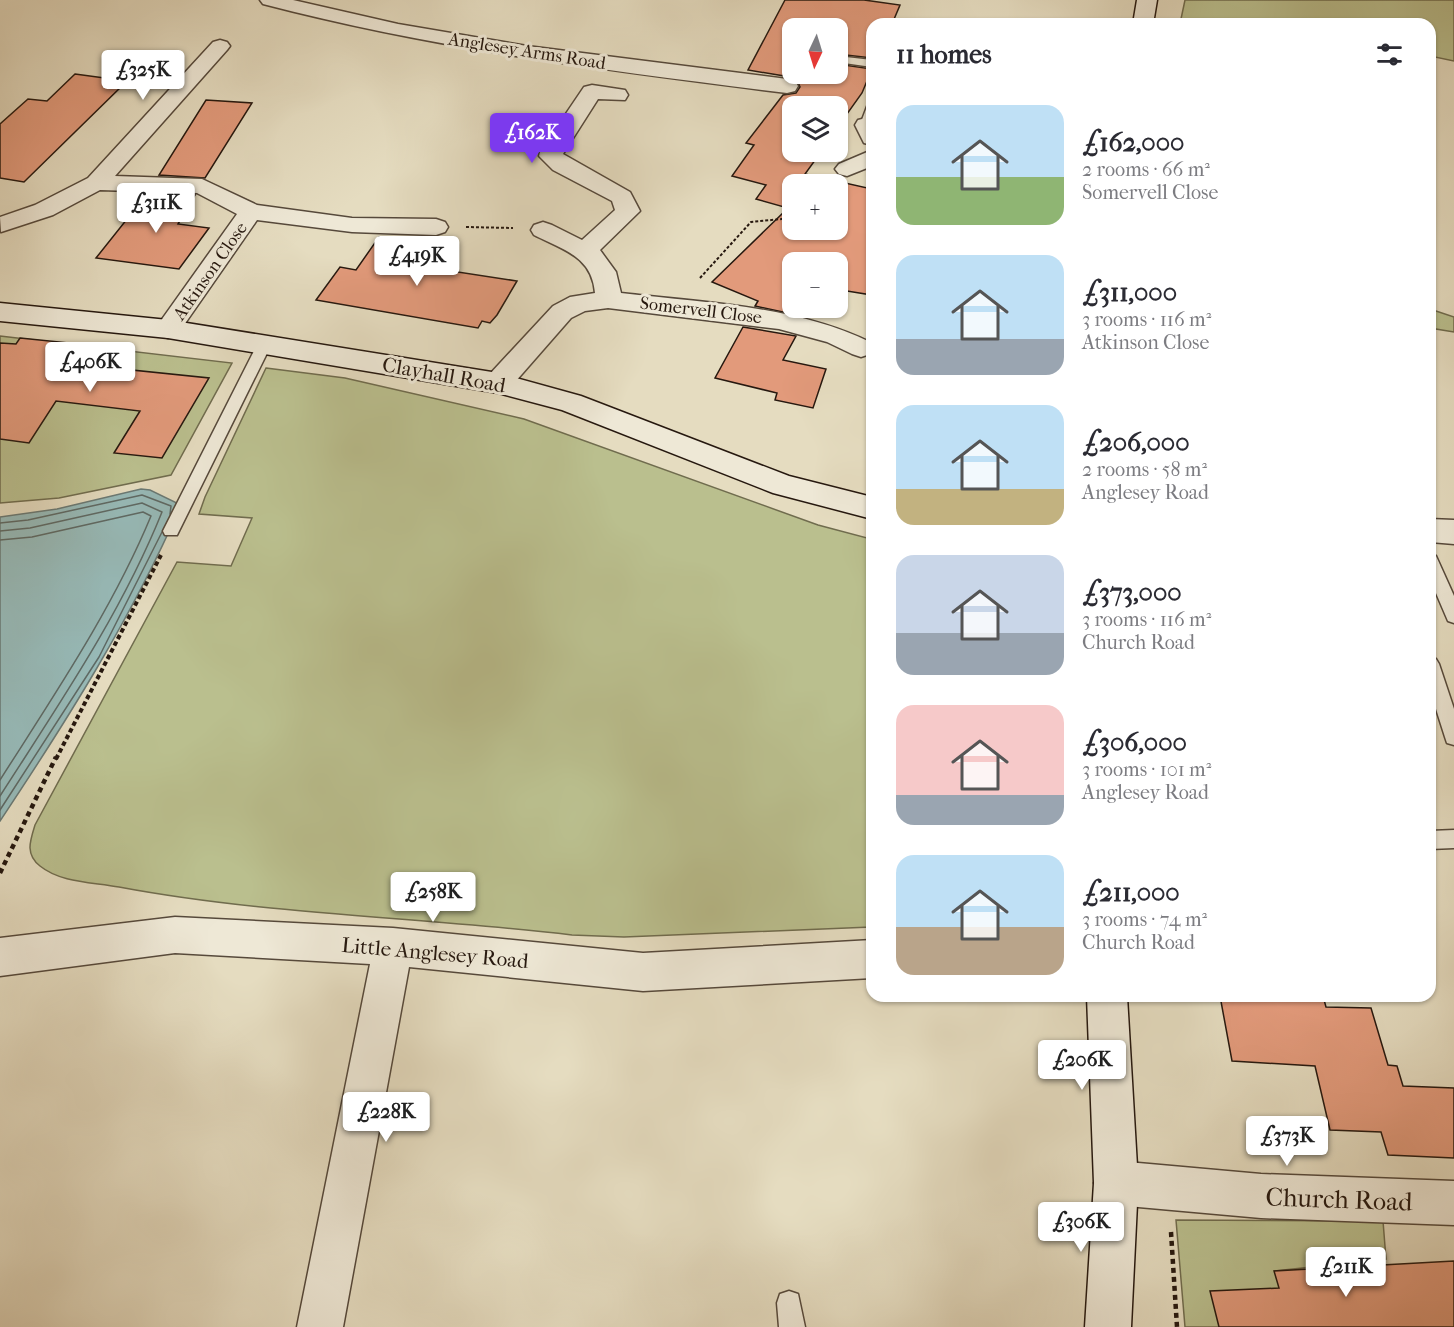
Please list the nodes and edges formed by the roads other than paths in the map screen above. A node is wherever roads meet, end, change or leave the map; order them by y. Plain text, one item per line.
1 (270, 0) edge
2 (1147, 0) edge
3 (1144, 18) edge
4 (220, 46) dead end
5 (848, 61) edge
6 (866, 63) edge
7 (788, 86) dead end
8 (617, 95) dead end
9 (866, 160) edge
10 (847, 169) dead end
11 (96, 183) junction
12 (251, 212) junction
13 (0, 225) edge
14 (436, 227) road end
15 (543, 230) road end
16 (585, 251) junction
17 (608, 300) junction
18 (0, 312) edge
19 (168, 329) junction
20 (265, 343) junction
21 (866, 346) edge
22 (498, 383) junction
23 (866, 506) edge
24 (171, 531) road end
25 (1436, 531) edge
26 (1454, 532) edge
27 (1436, 575) edge
28 (1454, 616) edge
29 (1436, 682) edge
30 (1454, 737) edge
31 (1454, 839) edge
32 (1436, 840) edge
33 (393, 947) junction
34 (0, 957) edge
35 (866, 959) edge
36 (1107, 1002) edge
37 (1116, 1183) junction
38 (1454, 1203) edge
39 (320, 1327) edge
40 (1108, 1327) edge

1 - 7 street, Anglesey Arms Road
2 - 3 street
4 - 11 street, Atkinson Close
5 - 6 lane
8 - 16 street
9 - 10 street
11 - 12 street, Atkinson Close
11 - 13 street, Atkinson Close
12 - 14 street, Atkinson Close
12 - 19 street, Atkinson Close
15 - 16 street
16 - 17 street
17 - 21 street, Somervell Close
17 - 22 street, Somervell Close
18 - 19 street, Clayhall Road
19 - 20 street, Clayhall Road
20 - 22 street, Clayhall Road
20 - 24 lane
22 - 23 street, Clayhall Road
25 - 26 street
27 - 28 lane
29 - 30 lane
31 - 32 lane
33 - 34 street, Little Anglesey Road
33 - 35 street, Little Anglesey Road
33 - 39 street
36 - 37 street
37 - 38 street, Church Road
37 - 40 street

